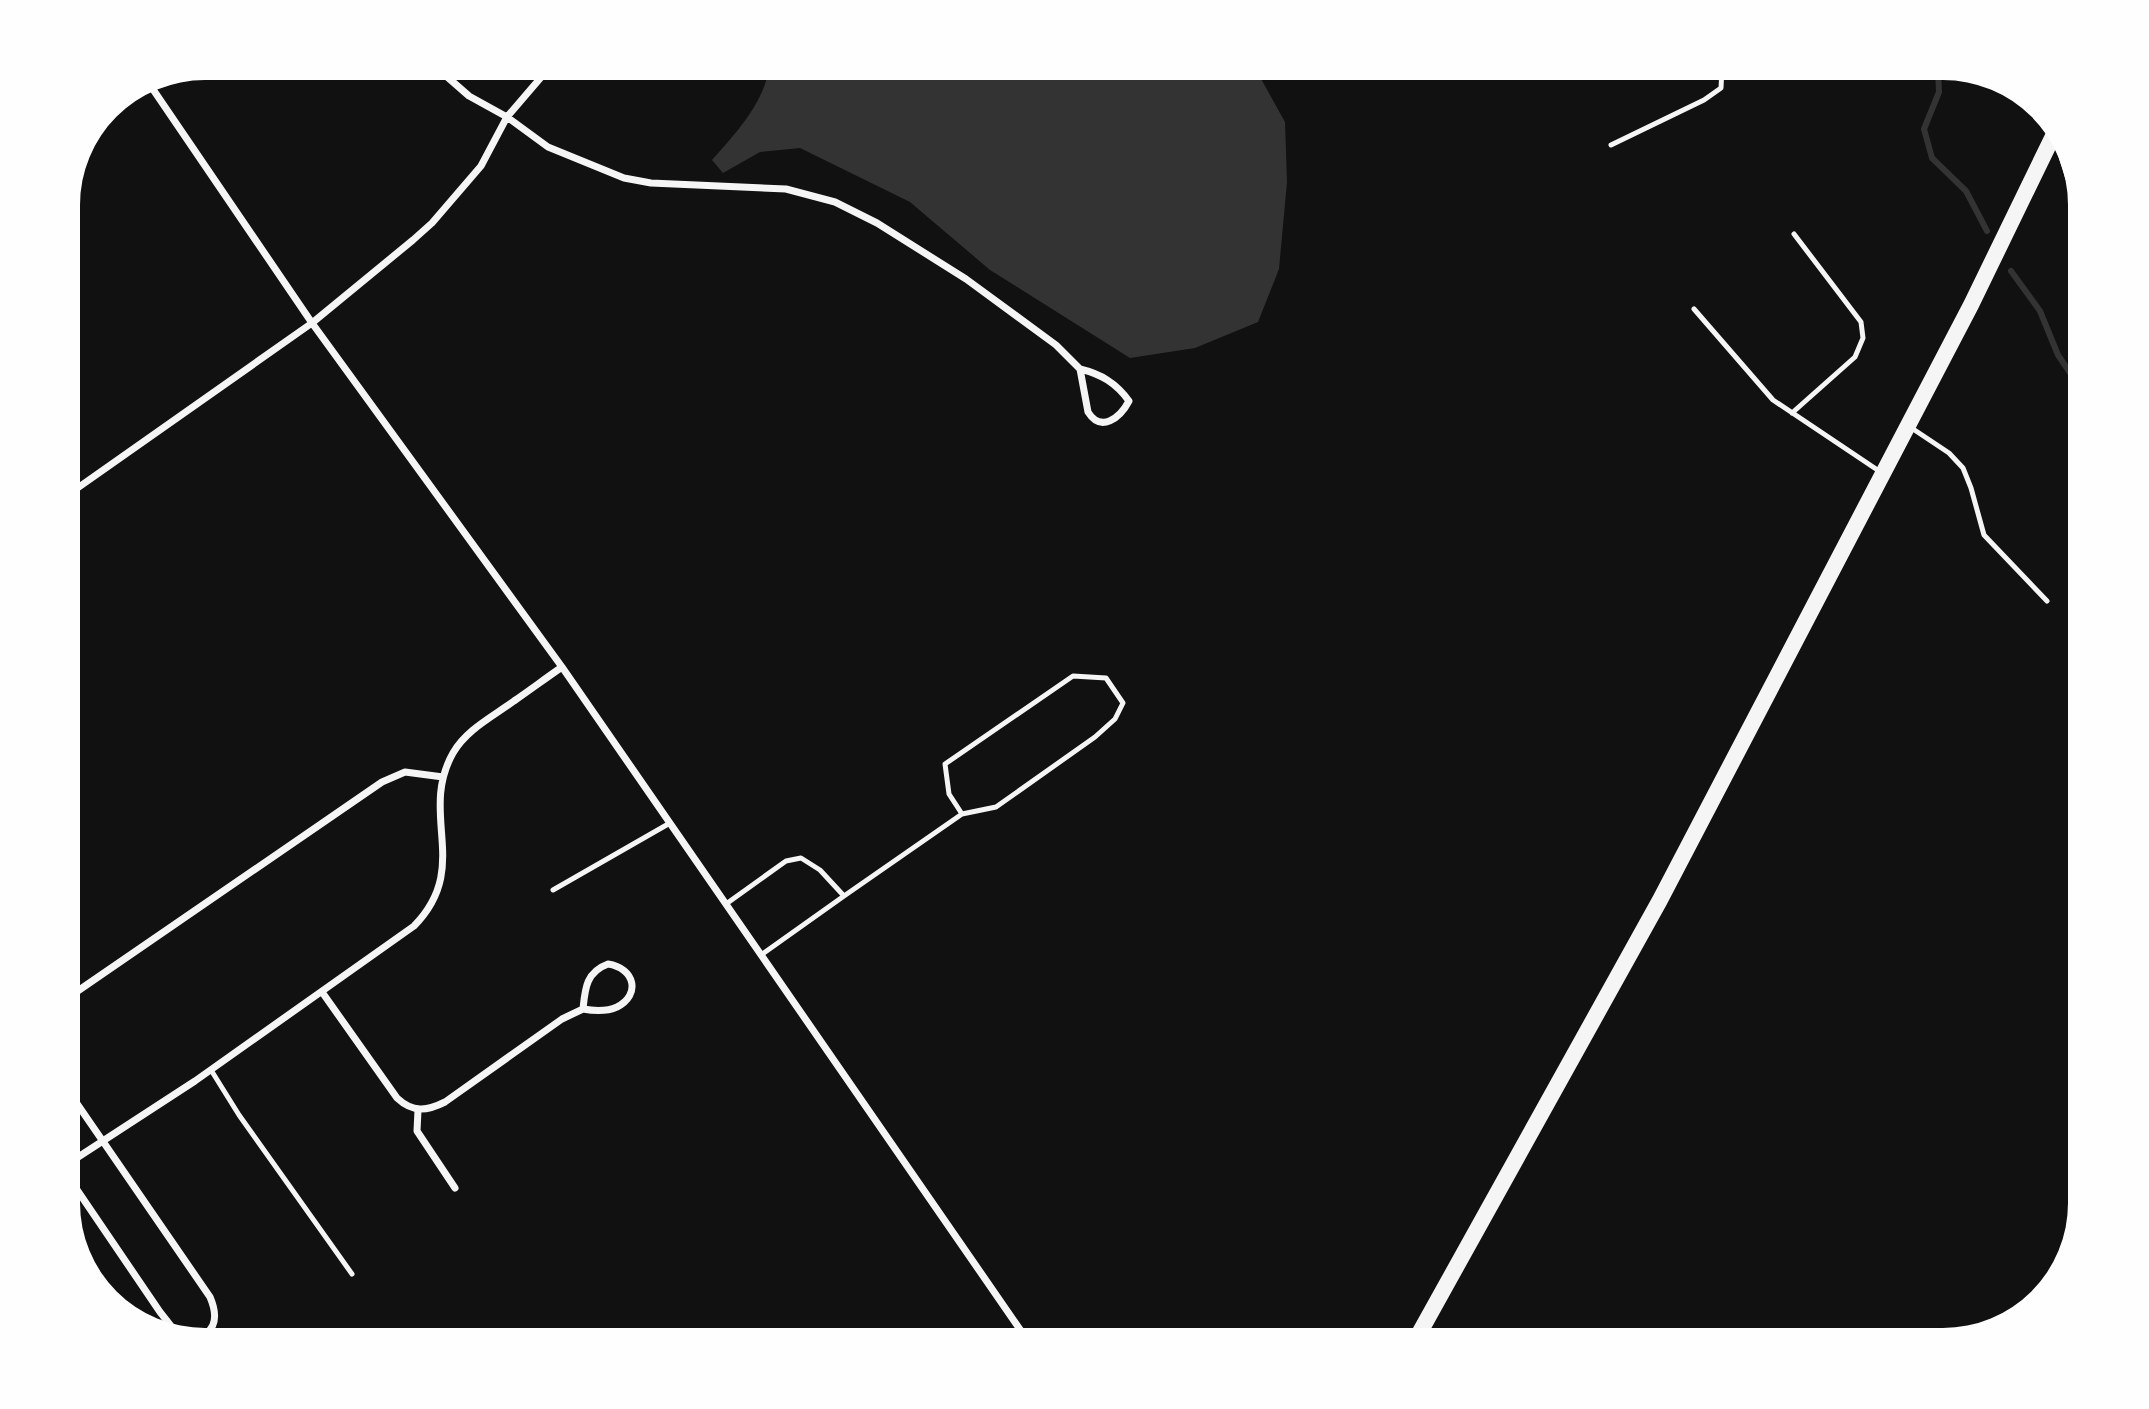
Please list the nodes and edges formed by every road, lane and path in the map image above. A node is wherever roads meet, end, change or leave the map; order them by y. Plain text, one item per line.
1 (451, 80) edge
2 (539, 80) edge
3 (1721, 80) edge
4 (155, 92) edge
5 (507, 117) junction
6 (1611, 145) dead end
7 (2053, 146) edge
8 (1794, 234) dead end
9 (1694, 309) dead end
10 (312, 323) junction
11 (1080, 369) junction
12 (1792, 413) junction
13 (1908, 425) junction
14 (1883, 473) junction
15 (81, 486) edge
16 (2047, 601) dead end
17 (562, 667) junction
18 (443, 777) junction
19 (962, 814) junction
20 (670, 823) junction
21 (553, 890) dead end
22 (844, 896) junction
23 (726, 904) junction
24 (761, 955) junction
25 (81, 989) edge
26 (322, 992) junction
27 (583, 1009) junction
28 (211, 1070) junction
29 (81, 1110) edge
30 (418, 1110) junction
31 (102, 1141) junction
32 (81, 1155) edge
33 (455, 1188) dead end
34 (81, 1196) edge
35 (352, 1274) dead end
36 (169, 1323) edge
37 (211, 1328) edge
38 (1019, 1328) edge
39 (1422, 1328) edge

1 - 5 street
2 - 5 street
3 - 6 lane
4 - 10 street
5 - 10 street
5 - 11 street
7 - 13 main road
8 - 12 lane
9 - 12 lane
10 - 15 street
10 - 17 street
11 - 11 street
12 - 14 lane
13 - 14 main road
13 - 16 lane
14 - 39 main road
17 - 18 street
17 - 20 street
18 - 25 street
18 - 26 street
19 - 19 lane
19 - 22 lane
20 - 21 lane
20 - 23 street
22 - 23 lane
22 - 24 lane
23 - 24 street
24 - 38 street
26 - 28 street
26 - 30 street
27 - 27 street
27 - 30 street
28 - 31 street
28 - 35 lane
29 - 31 street
30 - 33 street
31 - 32 street
31 - 37 street
34 - 36 street

